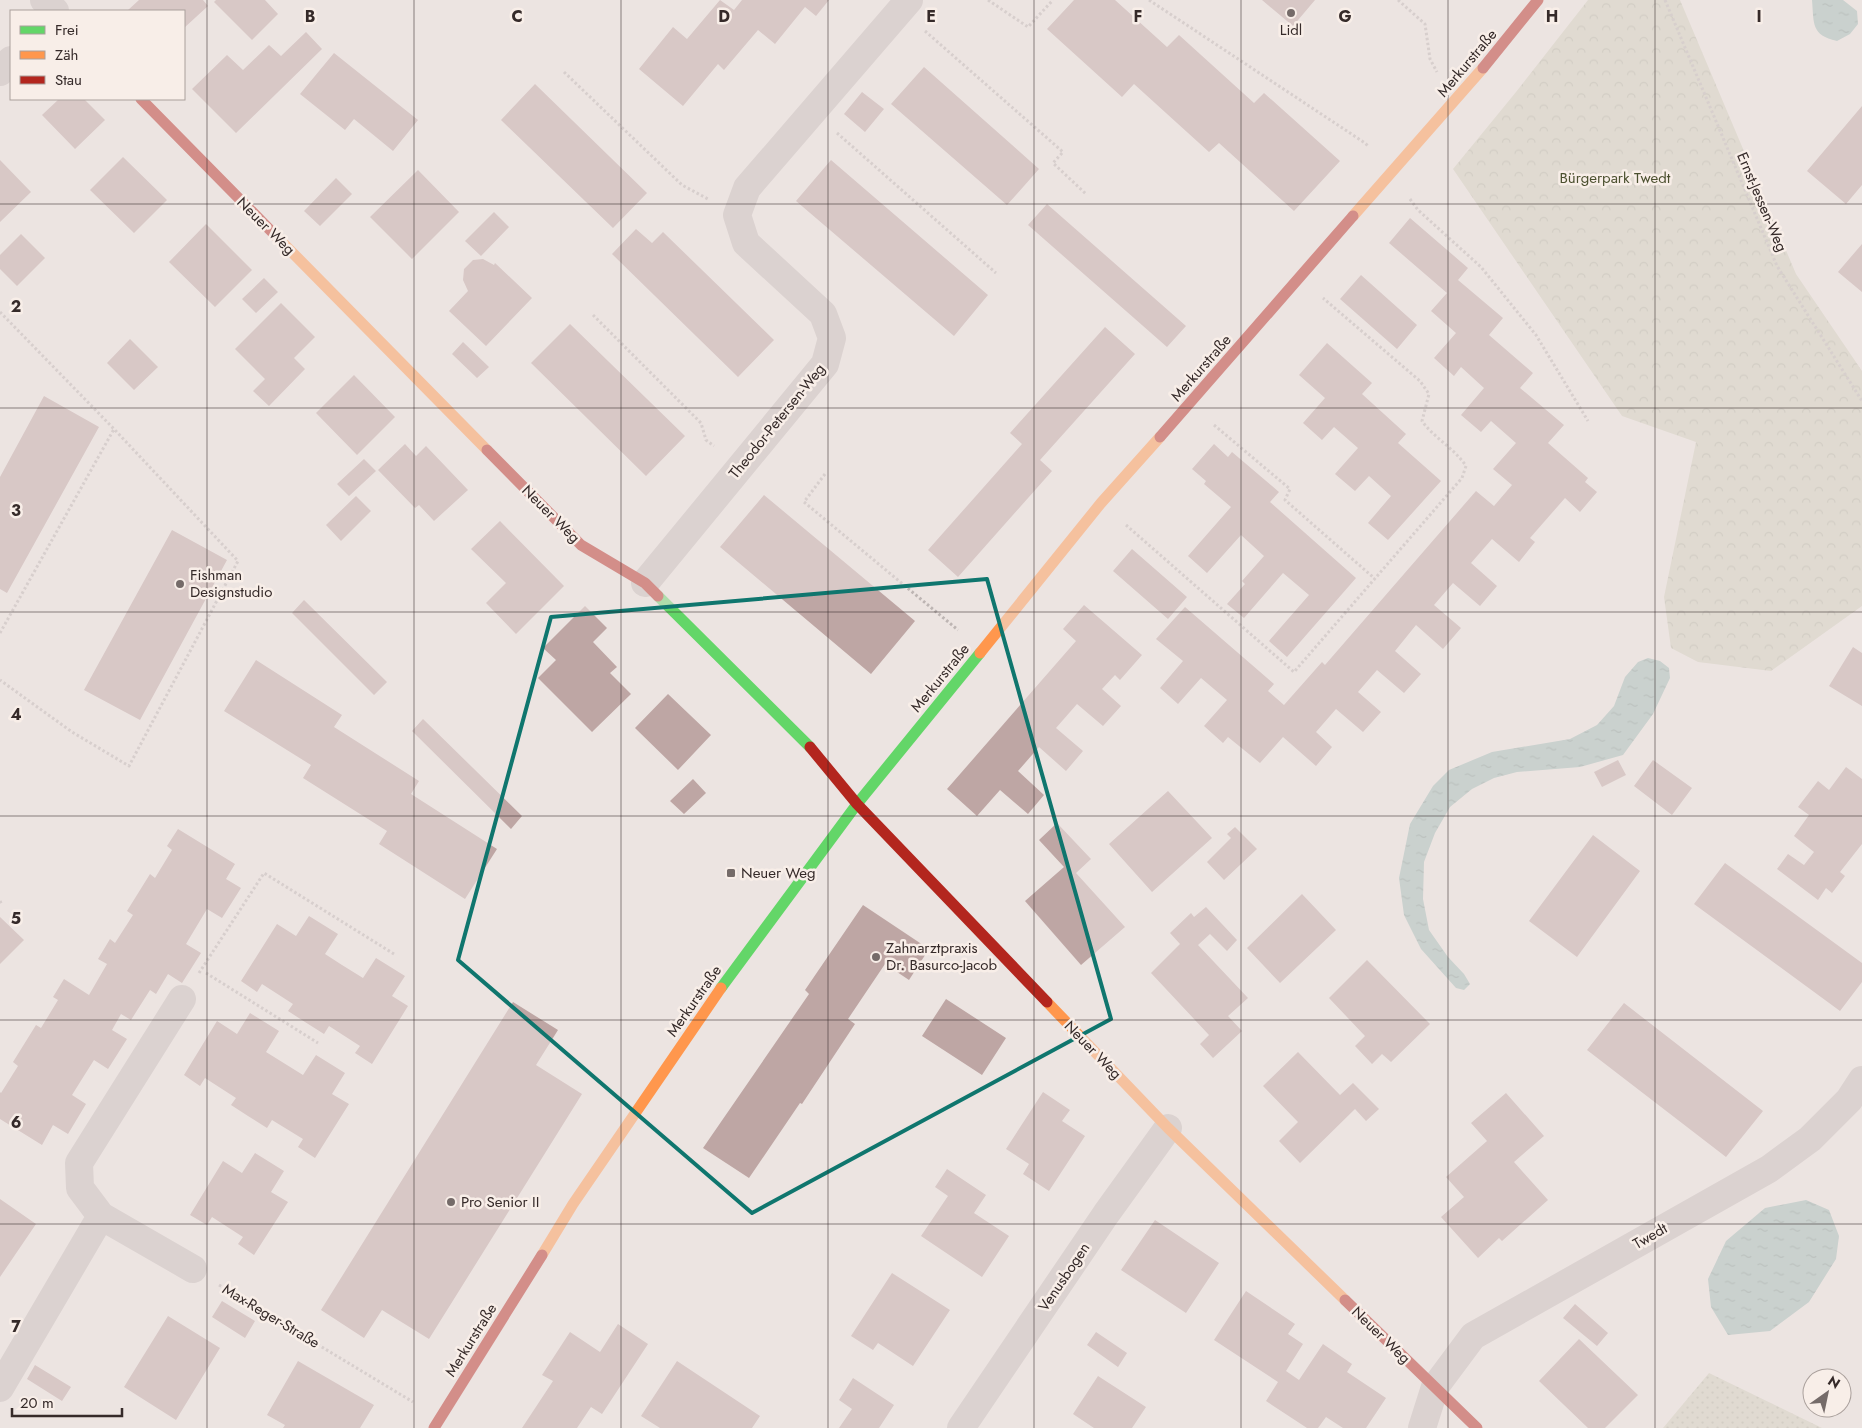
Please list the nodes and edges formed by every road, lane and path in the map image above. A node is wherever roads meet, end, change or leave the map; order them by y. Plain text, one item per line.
1 (44, 0) edge
2 (68, 0) edge
3 (988, 0) edge
4 (1053, 0) edge
5 (1149, 0) edge
6 (1398, 0) edge
7 (1538, 0) edge
8 (1665, 0) edge
9 (905, 4) edge
10 (55, 10) edge
11 (57, 10) edge
12 (10, 61) edge
13 (0, 72) edge
14 (564, 72) dead end
15 (1459, 96) junction
16 (142, 100) edge
17 (812, 112) junction
18 (1391, 174) junction
19 (1086, 194) dead end
20 (737, 215) junction
21 (996, 273) dead end
22 (1298, 277) junction
23 (0, 312) edge
24 (593, 315) dead end
25 (1862, 401) edge
26 (1190, 404) junction
27 (1588, 421) dead end
28 (114, 429) junction
29 (740, 467) junction
30 (825, 474) dead end
31 (1101, 503) junction
32 (1374, 578) junction
33 (645, 583) junction
34 (0, 633) edge
35 (983, 650) junction
36 (0, 680) edge
37 (857, 804) junction
38 (394, 954) dead end
39 (201, 970) junction
40 (182, 999) joint
41 (318, 1044) dead end
42 (1862, 1080) edge
43 (1168, 1128) junction
44 (101, 1216) junction
45 (193, 1269) joint
46 (1435, 1387) junction
47 (0, 1388) edge
48 (440, 1417) junction
49 (434, 1428) edge
50 (961, 1428) edge
51 (1422, 1428) edge
52 (1477, 1428) edge

1 - 10 street
2 - 11 street
3 - 4 path
5 - 18 path
6 - 15 path
7 - 15 street, Merkurstraße
8 - 25 path, Ernst-Jessen-Weg
9 - 17 street
9 - 19 path
12 - 13 street
14 - 20 path
15 - 18 street, Merkurstraße
16 - 33 street, Neuer Weg
17 - 20 street
17 - 21 path
18 - 22 street, Merkurstraße
18 - 27 path
20 - 29 street, Theodor-Petersen-Weg
22 - 26 street, Merkurstraße
22 - 32 path
23 - 28 path
24 - 29 path
26 - 31 street, Merkurstraße
26 - 32 path
28 - 34 path
28 - 36 path
29 - 33 street, Theodor-Petersen-Weg
30 - 35 path
31 - 32 path
31 - 35 street, Merkurstraße
33 - 37 street, Neuer Weg
35 - 37 street, Merkurstraße
37 - 43 street, Neuer Weg
37 - 48 street, Merkurstraße
38 - 39 path
39 - 40 path
39 - 41 path
40 - 44 street
42 - 46 street, Twedt
43 - 46 street, Neuer Weg
43 - 50 street, Venusbogen
44 - 45 street
44 - 47 street
45 - 48 path, Max-Reger-Straße
46 - 51 street
46 - 52 street, Neuer Weg
48 - 49 street, Merkurstraße

